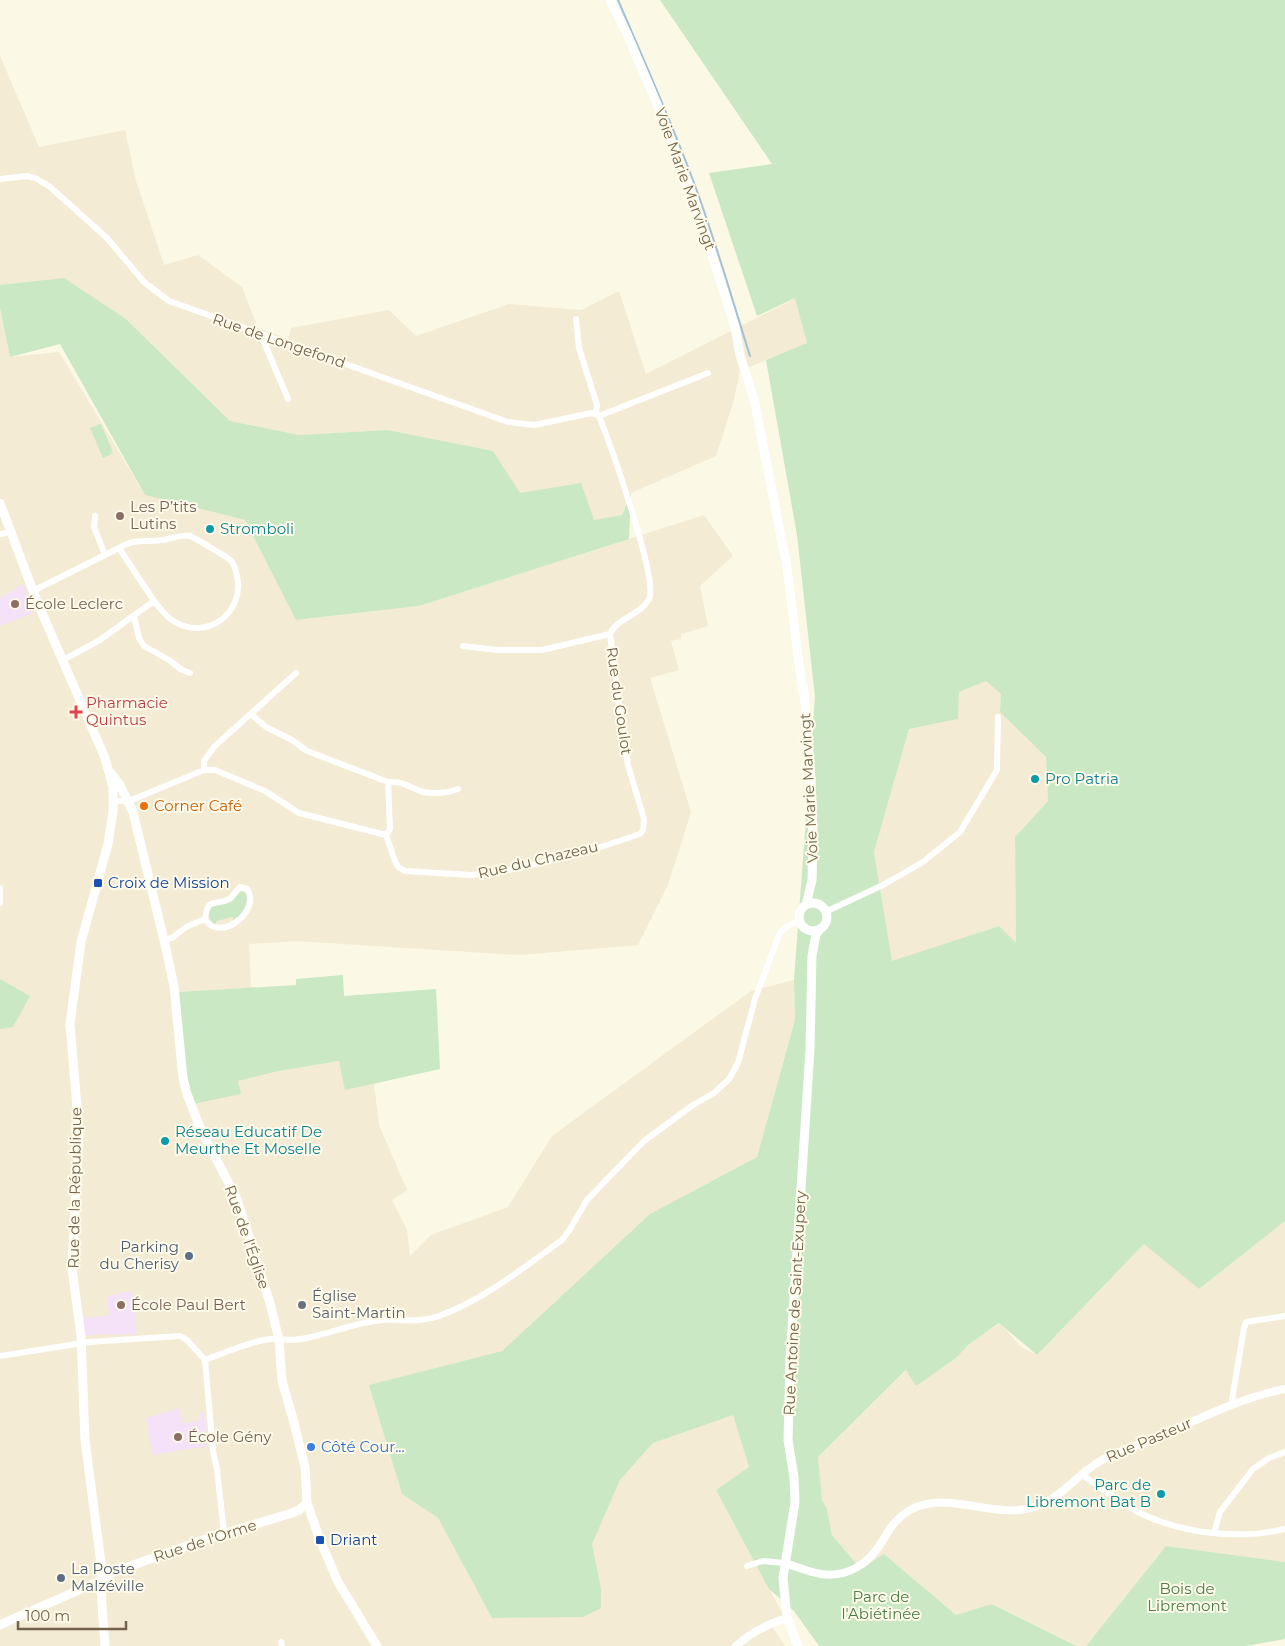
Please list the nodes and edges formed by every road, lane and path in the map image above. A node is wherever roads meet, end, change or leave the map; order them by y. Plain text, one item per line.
1 (610, 0) edge
2 (615, 0) edge
3 (627, 34) junction
4 (0, 179) edge
5 (576, 320) dead end
6 (262, 335) junction
7 (708, 373) dead end
8 (288, 399) dead end
9 (597, 415) junction
10 (0, 503) edge
11 (95, 516) dead end
12 (11, 532) junction
13 (0, 534) edge
14 (119, 548) junction
15 (105, 555) junction
16 (33, 591) junction
17 (154, 601) junction
18 (134, 616) junction
19 (610, 634) junction
20 (462, 646) dead end
21 (63, 660) junction
22 (190, 673) dead end
23 (296, 673) dead end
24 (251, 714) junction
25 (998, 717) dead end
26 (204, 770) junction
27 (110, 771) junction
28 (388, 782) junction
29 (458, 789) dead end
30 (114, 801) junction
31 (129, 801) junction
32 (643, 830) joint
33 (386, 835) junction
34 (812, 880) junction
35 (0, 888) edge
36 (0, 903) edge
37 (818, 904) junction
38 (806, 905) junction
39 (825, 912) junction
40 (204, 920) junction
41 (799, 920) junction
42 (821, 928) junction
43 (805, 929) junction
44 (164, 940) junction
45 (812, 956) junction
46 (1285, 1316) edge
47 (279, 1340) junction
48 (81, 1343) junction
49 (0, 1356) edge
50 (206, 1360) junction
51 (1285, 1389) edge
52 (1234, 1404) junction
53 (1285, 1452) edge
54 (1082, 1474) junction
55 (307, 1503) junction
56 (1285, 1529) edge
57 (224, 1533) junction
58 (1214, 1533) junction
59 (784, 1563) junction
60 (747, 1566) dead end
61 (103, 1579) junction
62 (787, 1618) junction
63 (0, 1625) edge
64 (105, 1646) edge
65 (377, 1646) edge
66 (736, 1646) edge
67 (798, 1646) edge

1 - 3 main road, Voie Marie Marvingt
2 - 3 main road, Voie Marie Marvingt
3 - 34 main road, Voie Marie Marvingt
4 - 6 street, Rue de Longefond
5 - 9 street, Rue du Goulot
6 - 8 street
6 - 9 street, Rue de Longefond
7 - 9 street, Rue de Longefond
9 - 19 street, Rue du Goulot
10 - 12 main road
11 - 15 street
12 - 13 street
12 - 16 main road
14 - 15 street
14 - 17 street
14 - 17 street
15 - 16 street
16 - 21 main road
17 - 18 street
18 - 21 street
18 - 22 street
19 - 20 street
19 - 32 street, Rue du Goulot
21 - 27 main road
23 - 24 street
24 - 26 street
24 - 28 street
25 - 39 street
26 - 31 street
26 - 33 street
27 - 30 main road, Rue de la République
27 - 31 main road, Rue de l'Église
28 - 29 street
28 - 33 street
30 - 31 street
30 - 48 main road, Rue de la République
31 - 44 main road, Rue de l'Église
32 - 33 street, Rue du Chazeau
34 - 37 main road, Voie Marie Marvingt
34 - 38 main road, Voie Marie Marvingt
35 - 36 street
37 - 38 main road
37 - 39 main road
38 - 41 main road
39 - 42 main road
40 - 40 street
40 - 44 street
41 - 43 main road
41 - 47 street
42 - 43 main road
42 - 45 main road, Rue Antoine de Saint-Exupery
43 - 45 main road, Rue Antoine de Saint-Exupery
44 - 47 main road, Rue de l'Église
45 - 59 main road, Rue Antoine de Saint-Exupery
46 - 52 street
47 - 50 street
47 - 55 main road, Rue de l'Église
48 - 49 street
48 - 50 street
48 - 61 main road, Rue de la République
50 - 57 street
51 - 52 street, Rue Pasteur
52 - 54 street, Rue Pasteur
53 - 58 street
54 - 58 street
54 - 59 street, Rue Pasteur
55 - 57 main road, Rue de l'Orme
55 - 65 main road, Rue de l'Église
56 - 58 street
57 - 61 main road, Rue de l'Orme
59 - 60 street
59 - 62 main road, Rue Antoine de Saint-Exupery
61 - 63 main road, Rue de l'Orme
61 - 64 main road, Rue de la République
62 - 66 street
62 - 67 main road, Rue Antoine de Saint-Exupery

